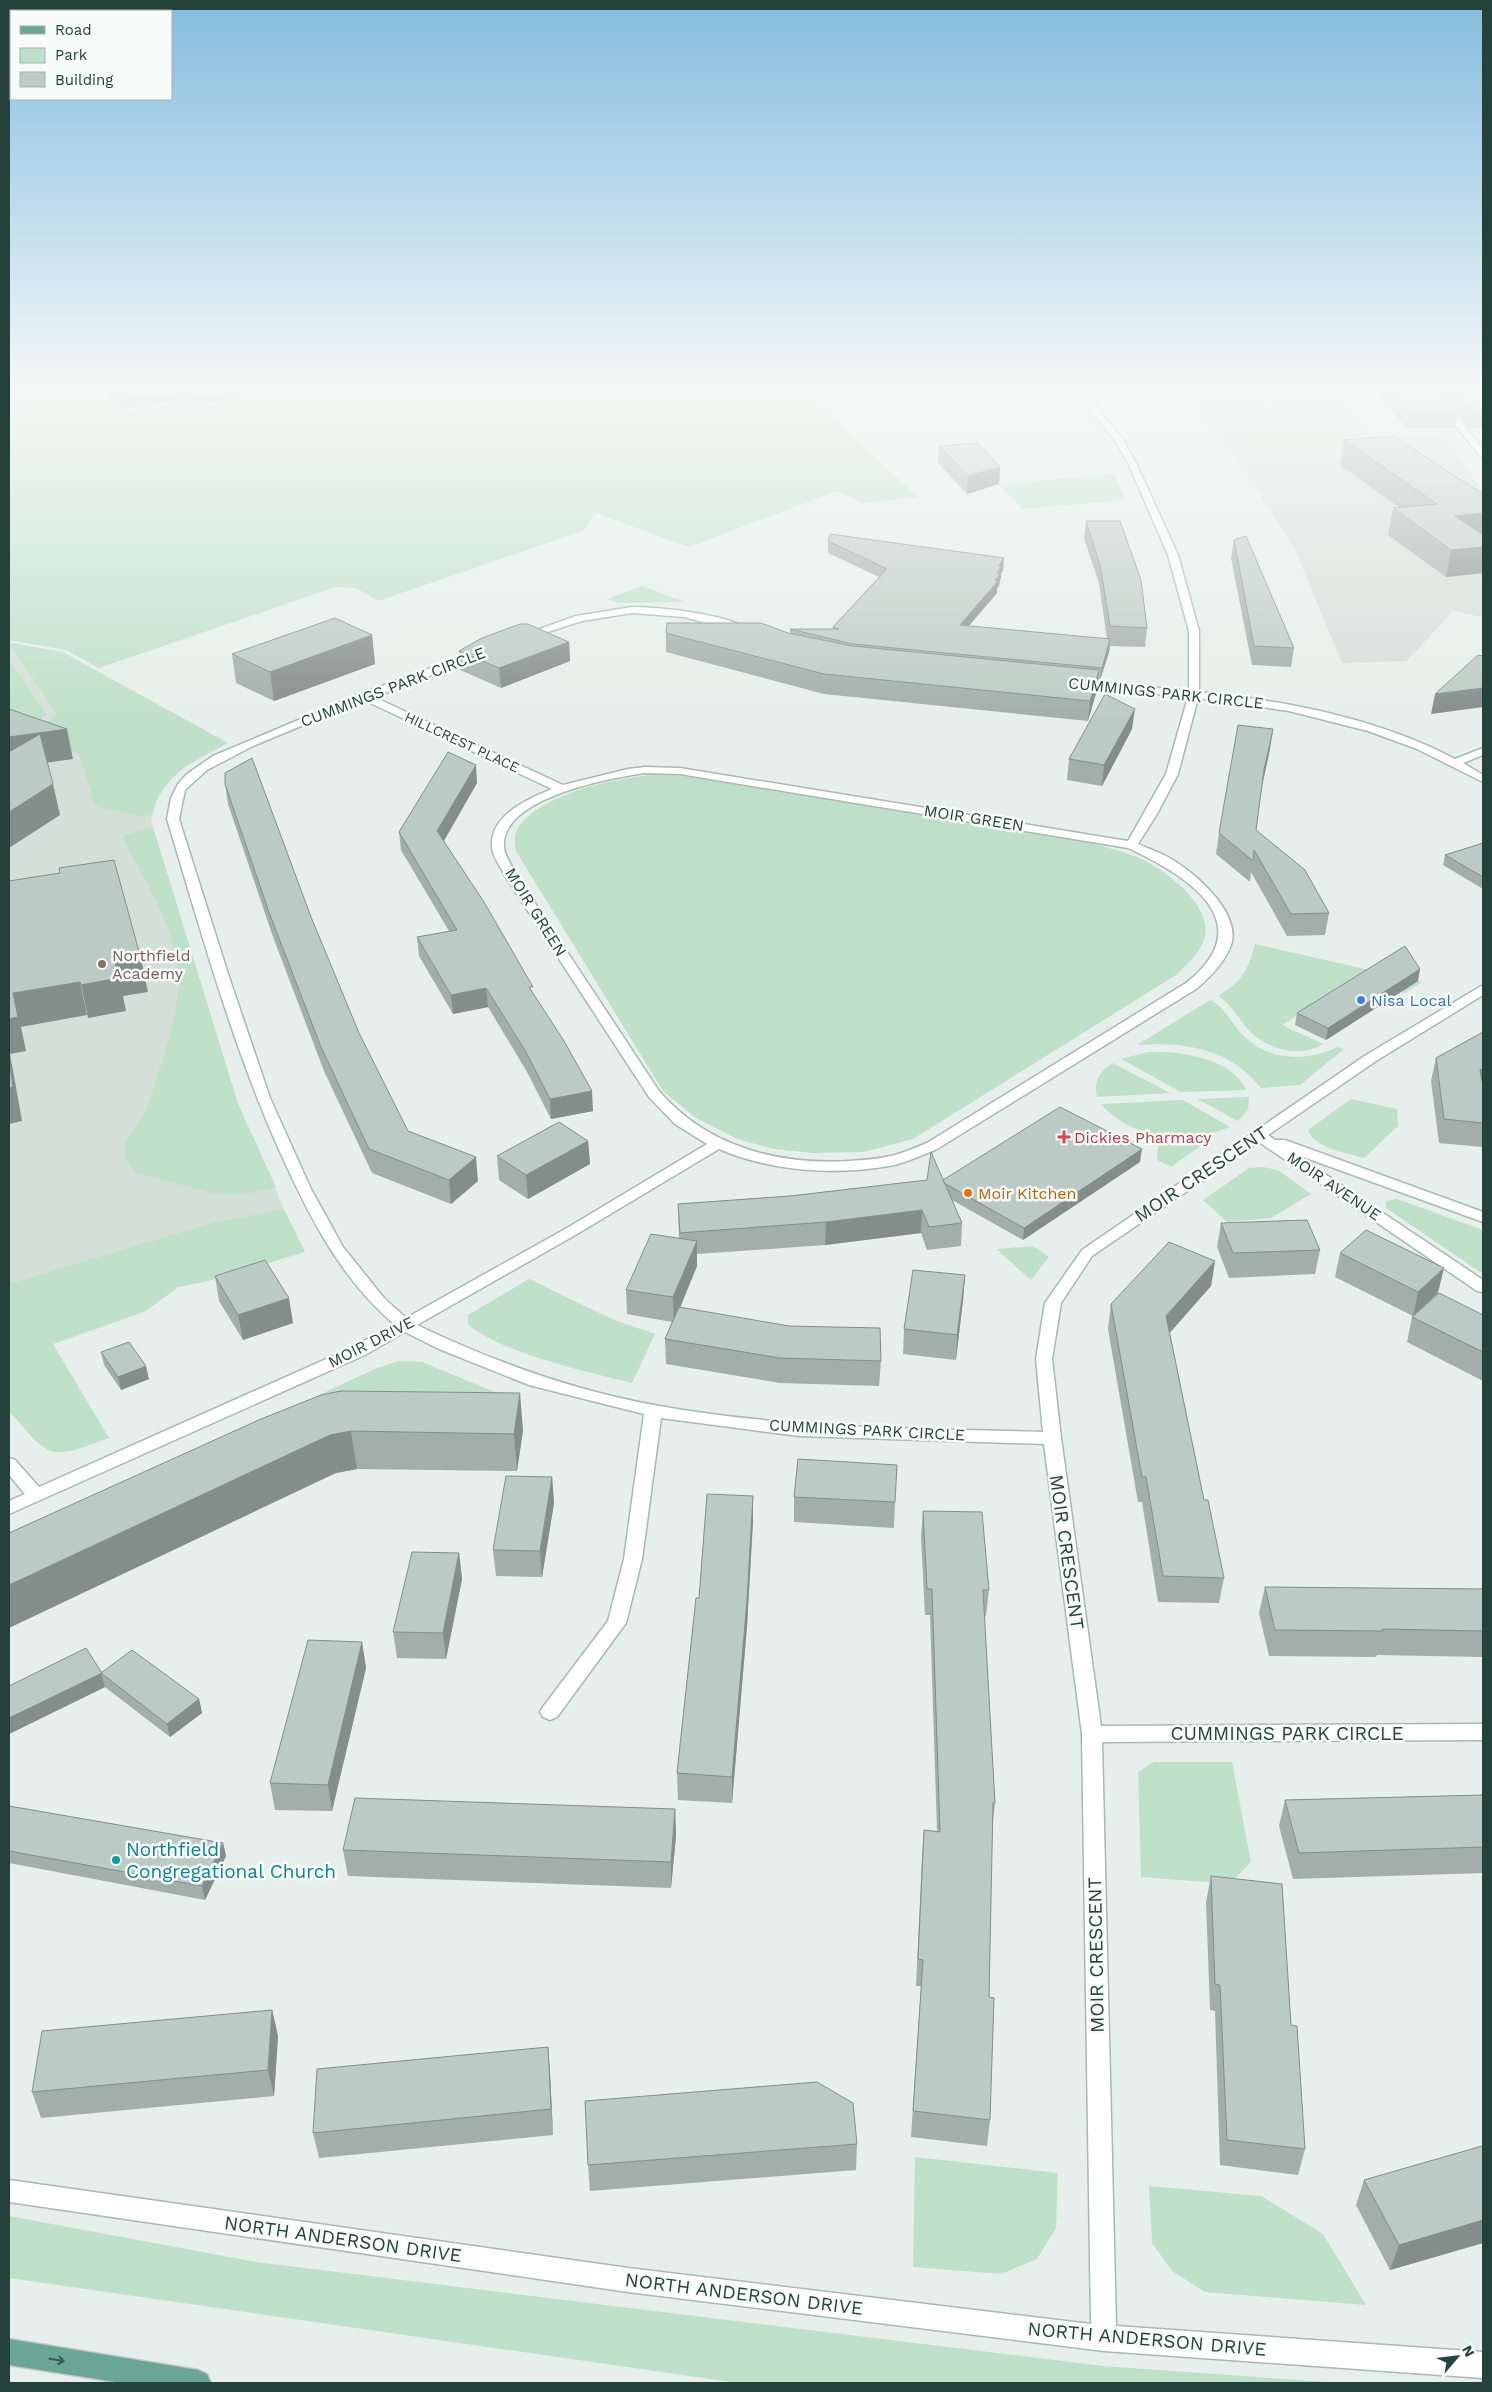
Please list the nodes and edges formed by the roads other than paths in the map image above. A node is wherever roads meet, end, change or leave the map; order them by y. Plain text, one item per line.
1 (1149, 500) edge
2 (754, 634) edge
3 (511, 641) edge
4 (493, 648) edge
5 (1065, 682) edge
6 (1194, 694) junction
7 (364, 696) junction
8 (1483, 751) edge
9 (1455, 763) junction
10 (1483, 779) edge
11 (560, 788) junction
12 (1131, 845) junction
13 (1483, 989) edge
14 (1258, 1136) junction
15 (718, 1144) junction
16 (1483, 1217) edge
17 (1483, 1287) edge
18 (406, 1326) junction
19 (653, 1411) junction
20 (1052, 1438) junction
21 (9, 1464) edge
22 (37, 1496) junction
23 (9, 1508) edge
24 (550, 1712) dead end
25 (1483, 1732) edge
26 (1092, 1734) junction
27 (9, 2191) edge
28 (1104, 2338) junction
29 (9, 2352) edge
30 (1483, 2365) edge
31 (198, 2383) edge

1 - 6 street
2 - 3 street
4 - 7 street, CUMMINGS PARK CIRCLE
5 - 6 street, CUMMINGS PARK CIRCLE
6 - 9 street, CUMMINGS PARK CIRCLE
6 - 12 street
7 - 11 street, HILLCREST PLACE
7 - 18 street, CUMMINGS PARK CIRCLE
8 - 9 street
9 - 10 street, CUMMINGS PARK CIRCLE
11 - 12 street, MOIR GREEN
11 - 15 street, MOIR GREEN
12 - 15 street, MOIR GREEN
13 - 14 street, MOIR CRESCENT
14 - 16 street, MOIR AVENUE
14 - 17 street, MOIR AVENUE
14 - 20 street, MOIR CRESCENT
15 - 18 street, MOIR DRIVE
18 - 19 street, CUMMINGS PARK CIRCLE
18 - 22 street, MOIR DRIVE
19 - 20 street, CUMMINGS PARK CIRCLE
19 - 24 street
20 - 26 street, MOIR CRESCENT
21 - 22 street
22 - 23 street, MOIR DRIVE
25 - 26 street, CUMMINGS PARK CIRCLE
26 - 28 street, MOIR CRESCENT
27 - 28 street, NORTH ANDERSON DRIVE
28 - 30 street, NORTH ANDERSON DRIVE
29 -> 31 main road

